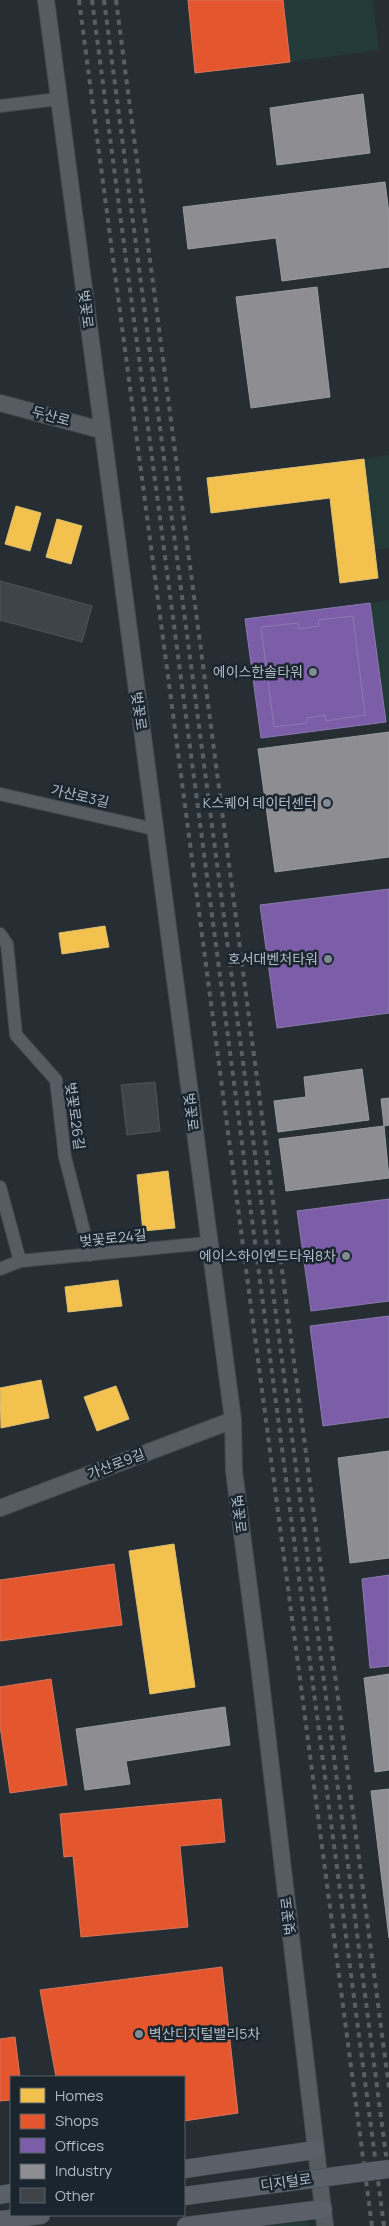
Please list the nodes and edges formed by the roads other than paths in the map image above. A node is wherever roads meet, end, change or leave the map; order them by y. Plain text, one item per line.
1 (46, 0) edge
2 (58, 99) junction
3 (0, 106) edge
4 (0, 403) edge
5 (101, 430) junction
6 (0, 794) edge
7 (154, 829) junction
8 (0, 934) edge
9 (0, 1187) edge
10 (208, 1243) junction
11 (90, 1256) junction
12 (20, 1261) junction
13 (0, 1269) edge
14 (233, 1420) junction
15 (0, 1508) edge
16 (315, 2150) junction
17 (185, 2169) edge
18 (389, 2169) edge
19 (185, 2196) edge
20 (33, 2216) edge
21 (324, 2218) edge
22 (0, 2220) edge
23 (186, 2226) edge

1 - 2 street, 벚꽃로
2 - 3 street
2 - 5 street, 벚꽃로
4 - 5 street, 두산로
5 - 7 street, 벚꽃로
6 - 7 street, 가산로3길
7 - 10 street, 벚꽃로
8 - 11 street, 벚꽃로26길
9 - 12 street
10 - 11 street, 벚꽃로24길
10 - 14 street, 벚꽃로
11 - 12 street, 벚꽃로24길
12 - 13 street, 벚꽃로24길
14 - 15 street, 가산로9길
14 - 16 street, 벚꽃로
16 - 17 main road
16 - 21 street, 벚꽃로
18 - 19 main road, 디지털로, bridge
20 - 22 main road
21 - 23 main road

